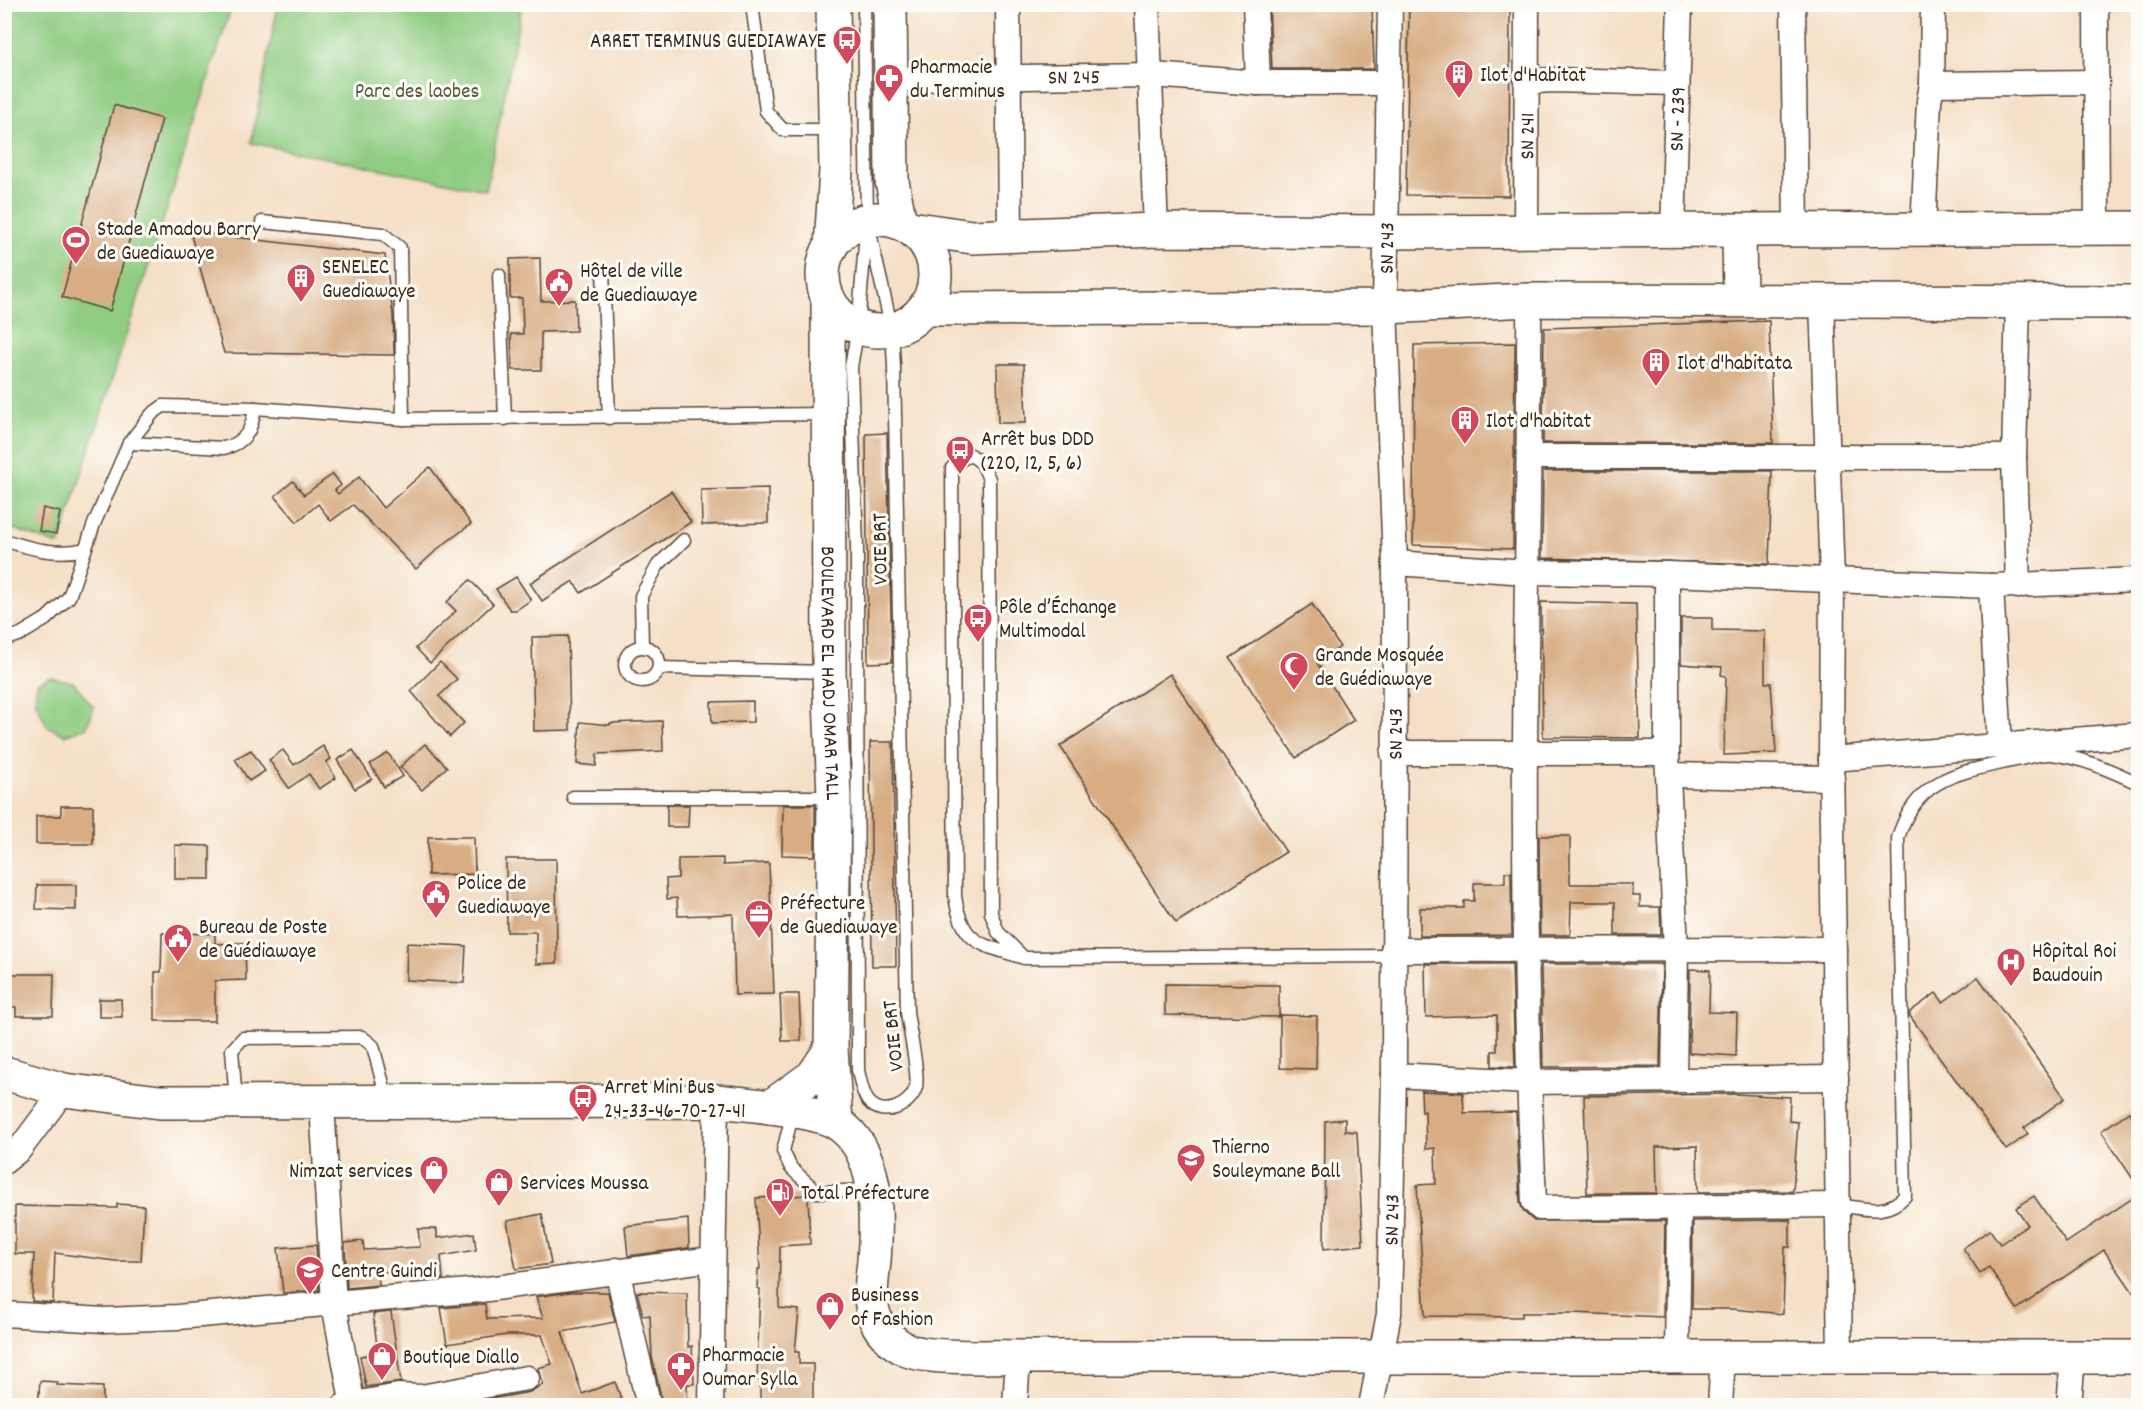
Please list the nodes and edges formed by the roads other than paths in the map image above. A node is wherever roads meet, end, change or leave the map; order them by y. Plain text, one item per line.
1 (752, 4) edge
2 (833, 4) edge
3 (864, 4) edge
4 (890, 4) edge
5 (1008, 4) edge
6 (1147, 4) edge
7 (1255, 4) edge
8 (1390, 4) edge
9 (1527, 4) edge
10 (1680, 4) edge
11 (1793, 4) edge
12 (1933, 4) edge
13 (2096, 4) edge
14 (1152, 75) junction
15 (1008, 77) junction
16 (890, 79) junction
17 (1526, 82) junction
18 (2097, 82) junction
19 (1258, 83) junction
20 (1388, 83) junction
21 (1676, 83) junction
22 (1932, 84) junction
23 (834, 130) junction
24 (867, 220) junction
25 (262, 222) dead end
26 (905, 225) junction
27 (2139, 228) edge
28 (2097, 229) junction
29 (1156, 230) junction
30 (1526, 230) junction
31 (1923, 230) junction
32 (1673, 231) junction
33 (1739, 231) junction
34 (1796, 231) junction
35 (1386, 232) junction
36 (1010, 234) junction
37 (831, 246) junction
38 (603, 270) dead end
39 (499, 275) dead end
40 (828, 298) junction
41 (1529, 300) junction
42 (1740, 300) junction
43 (1822, 301) junction
44 (2018, 302) junction
45 (2139, 302) edge
46 (1385, 307) junction
47 (924, 309) junction
48 (858, 327) junction
49 (892, 330) junction
50 (255, 408) junction
51 (828, 414) junction
52 (505, 418) junction
53 (609, 418) junction
54 (403, 419) junction
55 (129, 443) junction
56 (1827, 456) junction
57 (1530, 457) junction
58 (2014, 457) junction
59 (4, 540) edge
60 (684, 540) dead end
61 (85, 549) junction
62 (1395, 563) junction
63 (1527, 572) junction
64 (1667, 574) junction
65 (1832, 579) junction
66 (2139, 580) edge
67 (1991, 586) junction
68 (2018, 586) junction
69 (4, 640) edge
70 (642, 646) junction
71 (660, 668) junction
72 (829, 672) junction
73 (2139, 735) edge
74 (2000, 746) junction
75 (1525, 752) junction
76 (1393, 753) junction
77 (1668, 764) junction
78 (1832, 769) junction
79 (2139, 783) edge
80 (573, 797) dead end
81 (834, 797) junction
82 (1676, 950) junction
83 (1834, 950) junction
84 (1527, 951) junction
85 (1393, 953) junction
86 (1024, 958) junction
87 (831, 1050) junction
88 (4, 1073) edge
89 (1394, 1076) junction
90 (1836, 1078) junction
91 (1674, 1080) junction
92 (1529, 1082) junction
93 (64, 1090) junction
94 (716, 1101) junction
95 (236, 1103) junction
96 (388, 1103) junction
97 (322, 1104) junction
98 (782, 1109) junction
99 (836, 1122) junction
100 (4, 1162) edge
101 (872, 1190) junction
102 (1837, 1204) junction
103 (1679, 1208) junction
104 (712, 1259) junction
105 (617, 1270) junction
106 (334, 1304) junction
107 (4, 1314) edge
108 (1677, 1356) junction
109 (1723, 1356) junction
110 (1018, 1357) junction
111 (1381, 1357) junction
112 (2073, 1357) junction
113 (2139, 1357) edge
114 (1840, 1358) junction
115 (527, 1378) dead end
116 (350, 1405) edge
117 (649, 1406) edge
118 (711, 1406) edge
119 (1015, 1406) edge
120 (1371, 1406) edge
121 (1720, 1406) edge
122 (2070, 1406) edge

1 - 23 lane
2 - 23 main road, BOULEVARD EL HADJ OMAR TALL
3 - 24 lane, VOIE BRT
4 - 16 main road
5 - 15 street
6 - 14 street
7 - 19 street
8 - 20 street, SN 243
9 - 17 street, SN 241
10 - 21 street, SN - 239
11 - 34 street
12 - 22 street
13 - 18 street
14 - 15 street, SN 245
14 - 19 street, SN 245
14 - 29 street
15 - 16 street, SN 245
15 - 36 street
16 - 26 main road
17 - 21 street
17 - 30 street, SN 241
18 - 22 street
18 - 28 street
19 - 20 street, SN 245
20 - 35 street, SN 243
21 - 32 street, SN - 239
22 - 31 street
23 - 37 main road, BOULEVARD EL HADJ OMAR TALL
24 - 26 main road
24 - 37 main road
24 - 48 lane, VOIE BRT
24 - 49 lane, VOIE BRT
25 - 54 lane
26 - 36 main road
26 - 47 main road
27 - 28 main road
28 - 31 main road
29 - 35 main road
29 - 36 main road
30 - 32 main road
30 - 35 main road
31 - 34 main road
32 - 33 main road
33 - 34 main road
33 - 42 main road
35 - 46 street, SN 243
37 - 40 main road, BOULEVARD EL HADJ OMAR TALL
38 - 53 lane
39 - 52 lane
40 - 48 main road
40 - 51 main road, BOULEVARD EL HADJ OMAR TALL
41 - 42 main road
41 - 46 main road
41 - 57 street
42 - 43 main road
43 - 44 main road
43 - 56 street
44 - 45 main road
44 - 58 street
46 - 47 main road
46 - 62 street, SN 243
47 - 49 main road
48 - 49 main road
48 - 49 lane, VOIE BRT
50 - 54 lane
50 - 55 lane
50 - 55 lane
51 - 53 lane
51 - 72 main road, BOULEVARD EL HADJ OMAR TALL
52 - 53 lane
52 - 54 lane
55 - 61 lane
56 - 57 street
56 - 58 street
56 - 65 street
57 - 63 street
58 - 68 street
59 - 61 lane
60 - 70 lane
61 - 69 lane
62 - 63 street
62 - 76 street, SN 243
63 - 64 street
63 - 75 street
64 - 65 street
64 - 77 street
65 - 67 street
65 - 78 street
66 - 68 street
67 - 68 street
67 - 74 street
70 - 71 lane
70 - 71 lane
71 - 72 lane
72 - 81 main road, BOULEVARD EL HADJ OMAR TALL
73 - 74 street
74 - 78 street
75 - 76 street
75 - 77 street
75 - 84 street
76 - 85 street, SN 243
77 - 78 street
77 - 82 street
78 - 83 street
79 - 102 lane
80 - 81 lane
81 - 87 main road, BOULEVARD EL HADJ OMAR TALL
82 - 83 street
82 - 84 street
82 - 91 street
83 - 90 street
84 - 85 street
84 - 92 street
85 - 86 lane
85 - 89 street, SN 243
86 - 86 lane
87 - 98 main road
87 - 99 main road, BOULEVARD EL HADJ OMAR TALL
88 - 93 main road
89 - 92 street
89 - 111 street, SN 243
90 - 91 street
90 - 102 street
91 - 92 street
92 - 103 street
93 - 95 main road
93 - 100 street
94 - 96 main road
94 - 98 main road
94 - 104 street
95 - 96 lane
95 - 97 main road
96 - 97 main road
97 - 106 street
98 - 99 main road
98 - 101 lane
99 - 101 main road
101 - 110 main road
102 - 103 street
102 - 114 street
103 - 108 street
104 - 105 street
104 - 118 street
105 - 106 street
105 - 117 street
106 - 107 street
106 - 116 street
108 - 109 main road
108 - 111 main road
109 - 114 main road
109 - 121 street
110 - 111 main road
110 - 119 street
111 - 120 street, SN 243
112 - 113 main road
112 - 114 main road
112 - 122 street
115 - 116 street

